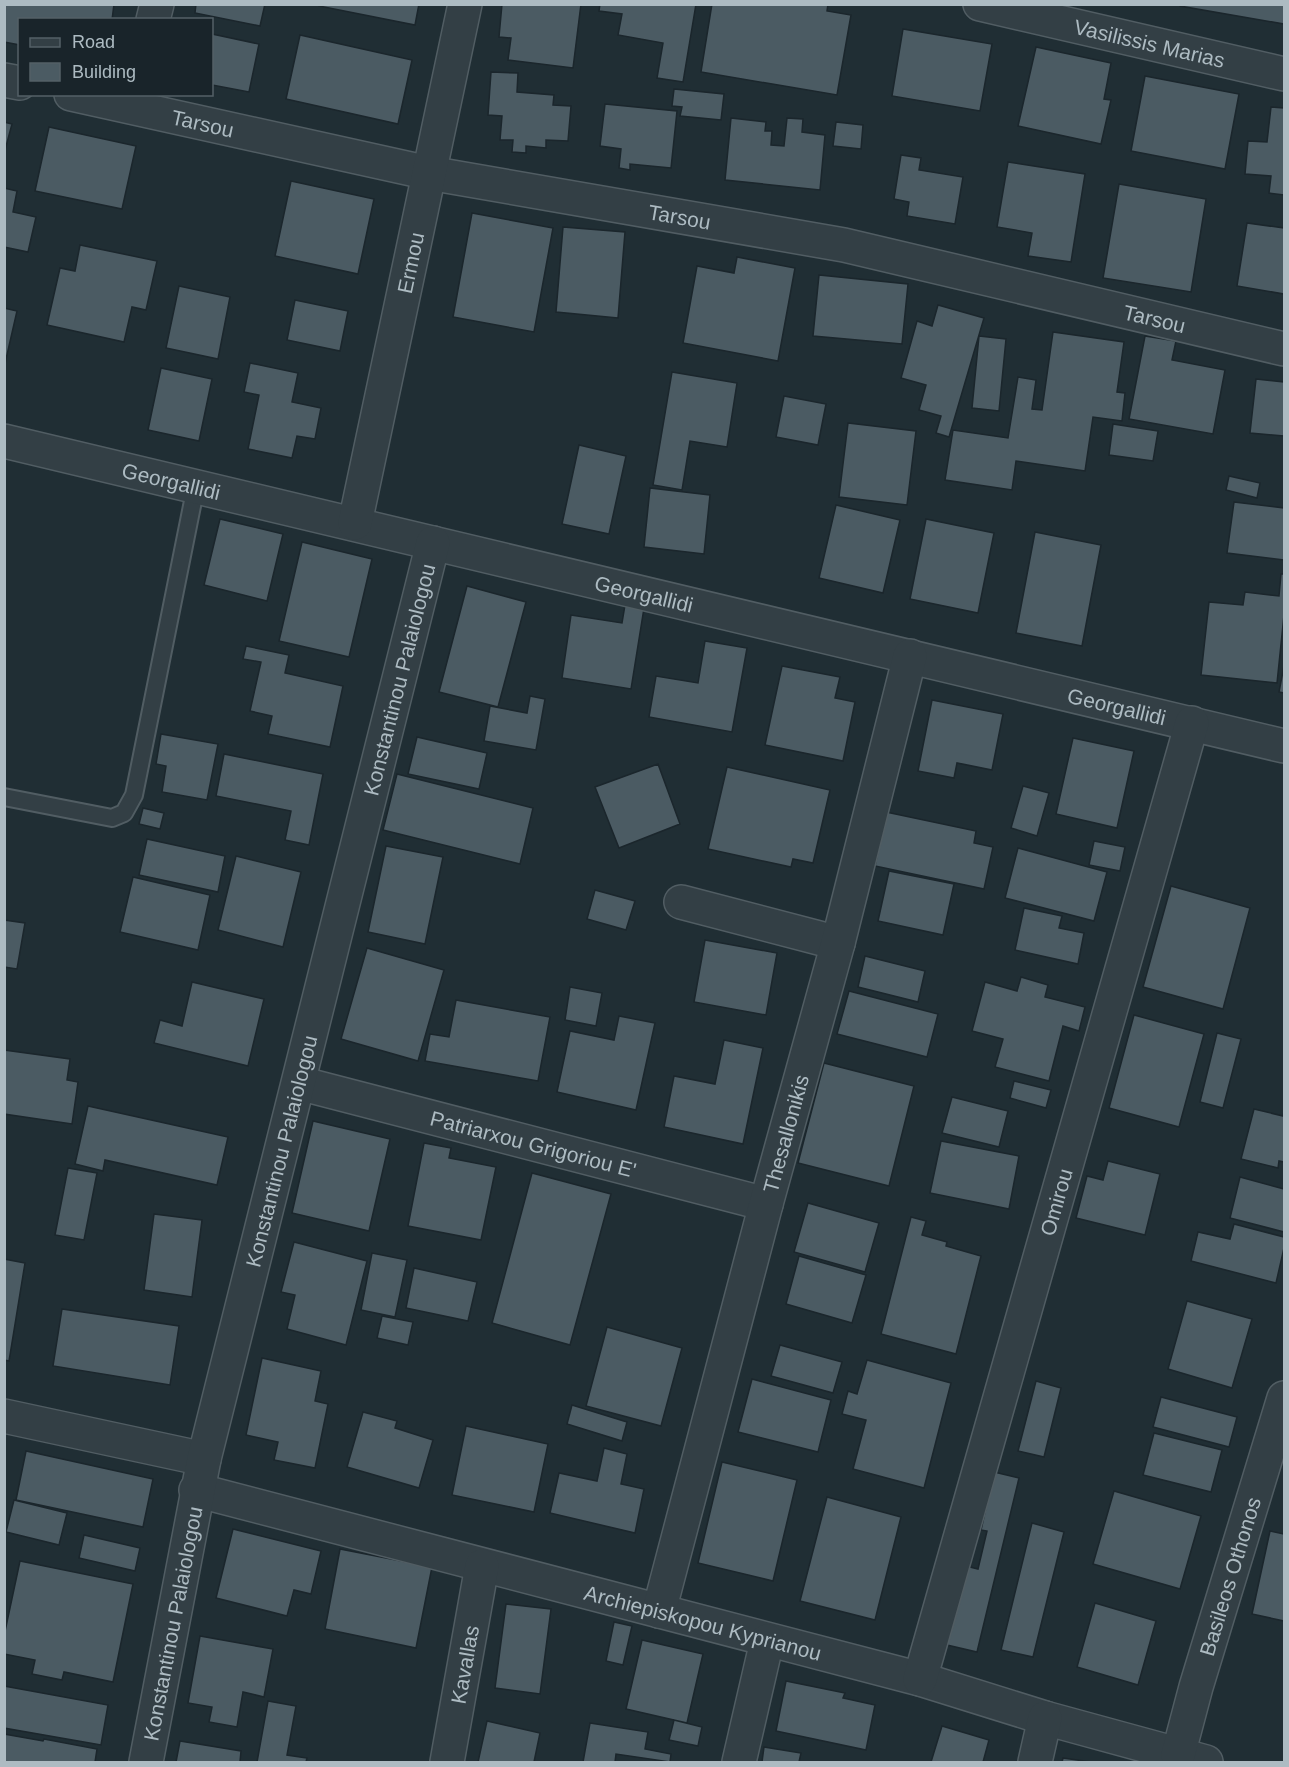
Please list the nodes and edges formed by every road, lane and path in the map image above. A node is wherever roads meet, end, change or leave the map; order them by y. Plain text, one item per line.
1 (465, 4) edge
2 (980, 4) edge
3 (1284, 74) edge
4 (89, 96) edge
5 (134, 101) edge
6 (429, 173) junction
7 (1284, 349) edge
8 (4, 441) edge
9 (196, 486) junction
10 (355, 523) junction
11 (433, 543) junction
12 (910, 656) junction
13 (1192, 723) junction
14 (1284, 746) edge
15 (4, 797) edge
16 (681, 902) dead end
17 (838, 943) junction
18 (299, 1083) junction
19 (766, 1204) junction
20 (1284, 1398) edge
21 (4, 1416) edge
22 (200, 1475) junction
23 (482, 1566) junction
24 (659, 1611) junction
25 (767, 1641) junction
26 (920, 1679) junction
27 (1044, 1718) junction
28 (1192, 1759) edge
29 (146, 1762) edge
30 (447, 1762) edge
31 (740, 1762) edge
32 (1035, 1762) edge

1 - 6 street, Ermou
2 - 3 street, Vasilissis Marias
4 - 5 street, Tarsou
5 - 6 street, Tarsou
6 - 7 street, Tarsou
6 - 10 street, Ermou
8 - 9 street, Georgallidi
9 - 10 street, Georgallidi
9 - 15 lane
10 - 11 street, Georgallidi
11 - 12 street, Georgallidi
11 - 18 street, Konstantinou Palaiologou
12 - 13 street, Georgallidi
12 - 17 street, Thesallonikis
13 - 14 street, Georgallidi
13 - 26 street, Omirou
16 - 17 street
17 - 19 street, Thesallonikis
18 - 19 street, Patriarxou Grigoriou E'
18 - 22 street, Konstantinou Palaiologou
19 - 24 street, Thesallonikis
20 - 28 street, Basileos Othonos
21 - 22 street, Archiepiskopou Kyprianou
22 - 23 street, Archiepiskopou Kyprianou
22 - 29 street, Konstantinou Palaiologou
23 - 24 street, Archiepiskopou Kyprianou
23 - 30 street, Kavallas
24 - 25 street, Archiepiskopou Kyprianou
25 - 26 street, Archiepiskopou Kyprianou
25 - 31 street
26 - 27 street, Archiepiskopou Kyprianou
27 - 28 street, Archiepiskopou Kyprianou
27 - 32 street

